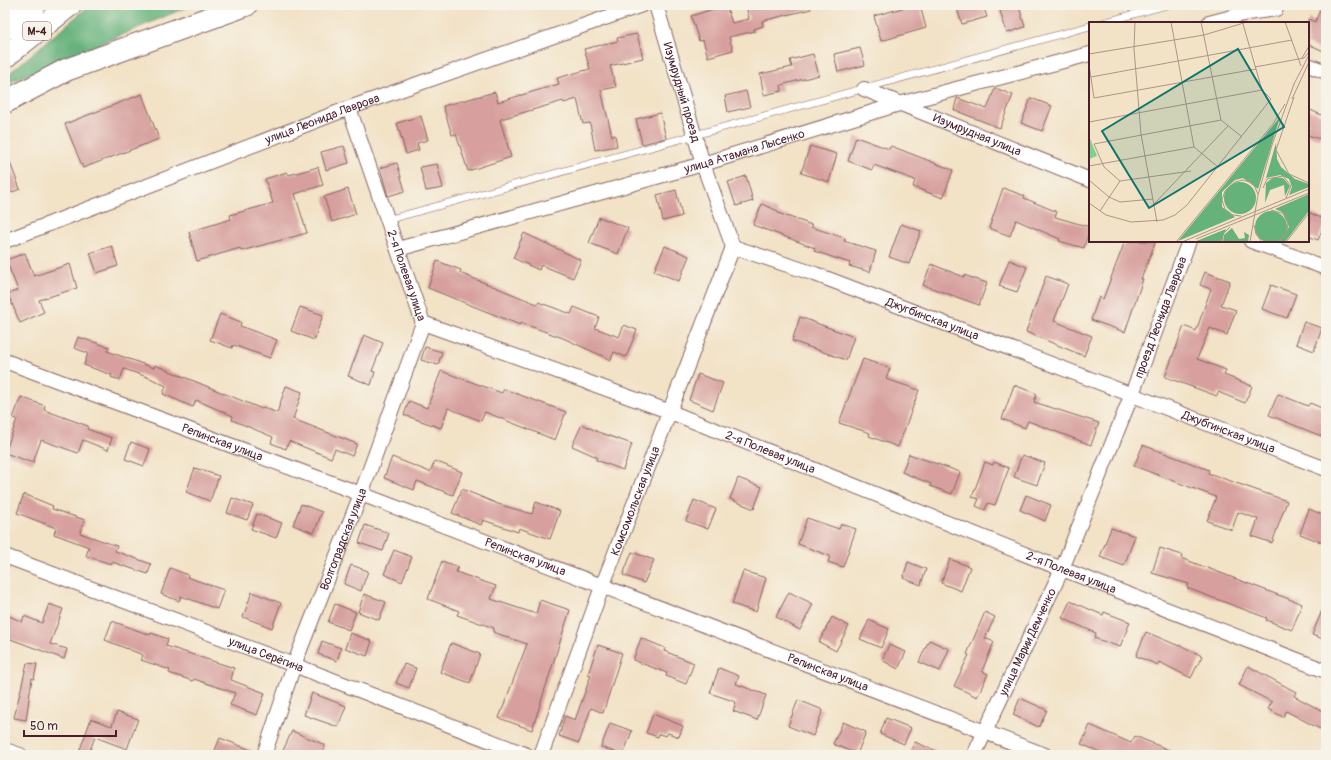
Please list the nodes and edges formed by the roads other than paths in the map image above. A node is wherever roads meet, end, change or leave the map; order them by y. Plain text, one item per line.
1 (15, 5) edge
2 (35, 5) edge
3 (70, 5) edge
4 (246, 5) edge
5 (642, 5) edge
6 (656, 5) edge
7 (1166, 5) edge
8 (1277, 7) edge
9 (5, 13) edge
10 (1106, 22) edge
11 (1213, 22) edge
12 (1271, 22) edge
13 (1089, 26) edge
14 (5, 29) edge
15 (1089, 54) edge
16 (5, 57) edge
17 (1309, 65) edge
18 (1326, 72) edge
19 (864, 89) junction
20 (5, 102) edge
21 (899, 104) junction
22 (349, 108) junction
23 (694, 136) junction
24 (703, 164) junction
25 (1089, 180) edge
26 (387, 220) junction
27 (5, 241) edge
28 (1189, 242) edge
29 (1254, 242) edge
30 (733, 247) junction
31 (398, 249) junction
32 (1326, 268) edge
33 (423, 322) junction
34 (5, 361) edge
35 (1132, 394) junction
36 (668, 411) junction
37 (1326, 469) edge
38 (361, 494) junction
39 (5, 556) edge
40 (1062, 570) junction
41 (602, 586) junction
42 (294, 665) junction
43 (1326, 671) edge
44 (985, 732) junction
45 (5, 750) edge
46 (20, 755) edge
47 (264, 755) edge
48 (527, 755) edge
49 (541, 755) edge
50 (974, 755) edge
51 (1045, 755) edge

1 - 9 main road
2 - 14 main road, М-4
3 - 16 main road, М-4
4 - 20 main road
5 - 22 street, улица Леонида Лаврова
6 - 23 street, Изумрудный проезд
7 - 10 lane
8 - 11 street
8 - 12 street
13 - 19 lane
15 - 21 street, улица Атамана Лысенко
17 - 18 street
19 - 21 street, Изумрудная улица
19 - 23 lane
21 - 24 street, улица Атамана Лысенко
21 - 25 street, Изумрудная улица
22 - 26 street, 2-я Полевая улица
22 - 27 street, улица Леонида Лаврова
23 - 24 street, Изумрудный проезд
23 - 26 lane
24 - 30 street, Изумрудный проезд
24 - 31 street, улица Атамана Лысенко
26 - 31 street, 2-я Полевая улица
28 - 35 street, проезд Леонида Лаврова
29 - 32 street
30 - 35 street, Джугбинская улица
30 - 36 street, Комсомольская улица
31 - 33 street, 2-я Полевая улица
33 - 36 street, 2-я Полевая улица
33 - 38 street, Волгоградская улица
34 - 38 street, Репинская улица
35 - 37 street, Джубгинская улица
35 - 40 street, улица Марии Демченко
36 - 40 street, 2-я Полевая улица
36 - 41 street, Комсомольская улица
38 - 41 street, Репинская улица
38 - 42 street, Волгоградская улица
39 - 42 street, улица Серёгина
40 - 43 street, 2-я Полевая улица
40 - 44 street, улица Марии Демченко
41 - 44 street, Репинская улица
41 - 49 street, Комсомольская улица
42 - 47 street, Волгоградская улица
42 - 48 street, улица Серёгина
44 - 50 street, улица Марии Демченко
44 - 51 street, Репинская улица
45 - 46 street

